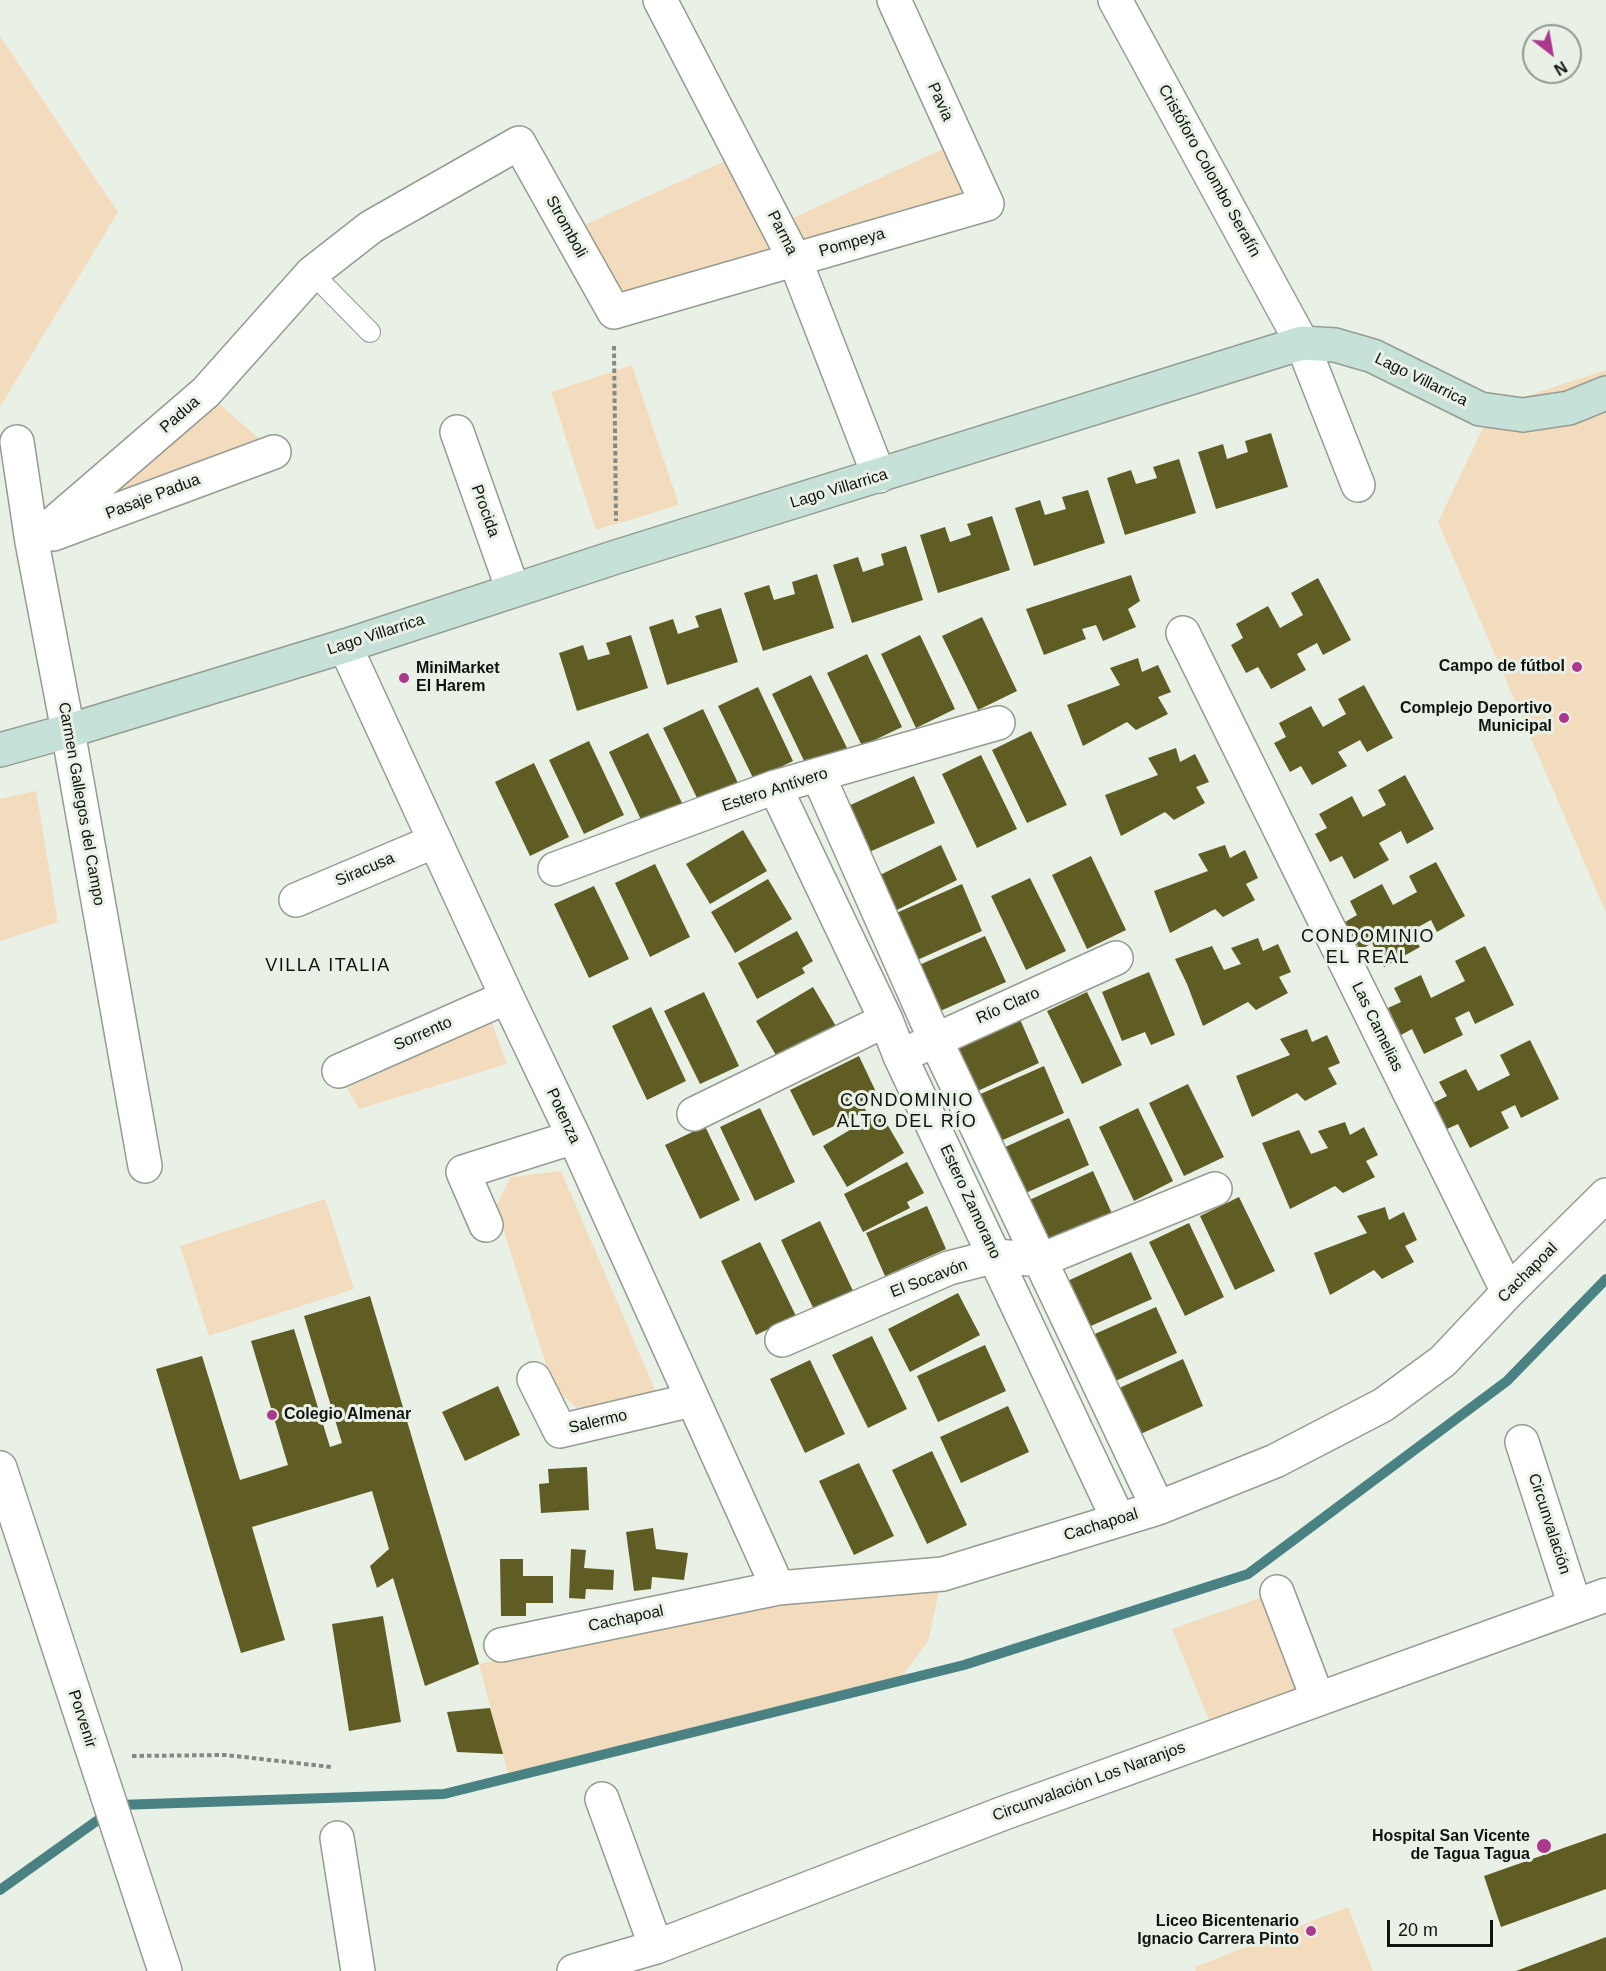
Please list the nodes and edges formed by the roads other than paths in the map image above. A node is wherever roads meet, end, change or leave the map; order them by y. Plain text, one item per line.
1 (660, 0) edge
2 (894, 0) edge
3 (1115, 0) edge
4 (519, 143) joint
5 (987, 204) joint
6 (795, 260) junction
7 (312, 273) junction
8 (614, 312) joint
9 (370, 332) dead end
10 (1302, 343) junction
11 (1606, 393) edge
12 (457, 432) dead end
13 (17, 442) dead end
14 (274, 452) dead end
15 (879, 476) junction
16 (1358, 485) dead end
17 (32, 543) junction
18 (513, 590) junction
19 (1183, 633) dead end
20 (345, 646) junction
21 (998, 723) dead end
22 (68, 731) junction
23 (0, 750) edge
24 (818, 775) junction
25 (775, 787) junction
26 (435, 840) junction
27 (555, 869) dead end
28 (296, 900) dead end
29 (1116, 958) dead end
30 (507, 997) junction
31 (886, 1020) junction
32 (935, 1039) junction
33 (900, 1056) junction
34 (339, 1071) dead end
35 (694, 1114) dead end
36 (574, 1137) junction
37 (145, 1166) dead end
38 (1215, 1189) dead end
39 (1606, 1195) edge
40 (486, 1225) dead end
41 (996, 1256) junction
42 (1041, 1260) junction
43 (1508, 1292) junction
44 (782, 1340) dead end
45 (534, 1379) dead end
46 (692, 1401) junction
47 (1522, 1442) dead end
48 (0, 1468) edge
49 (1158, 1508) junction
50 (1118, 1520) junction
51 (778, 1588) junction
52 (1277, 1592) dead end
53 (1606, 1594) edge
54 (1575, 1606) junction
55 (501, 1645) dead end
56 (1314, 1700) junction
57 (602, 1799) dead end
58 (337, 1838) dead end
59 (656, 1947) junction
60 (165, 1971) edge
61 (358, 1971) edge
62 (574, 1971) edge

1 - 6 street, Parma
2 - 5 street, Pavia
3 - 10 street, Cristóforo Colombo Serafín
4 - 7 street, Padua
4 - 8 street, Stromboli
5 - 6 street, Pompeya
6 - 8 street, Pompeya
6 - 15 street, Parma
7 - 9 lane
7 - 17 street, Padua
10 - 11 street, Lago Villarrica
10 - 15 street, Lago Villarrica
10 - 16 street, Cristóforo Colombo Serafín
12 - 18 street, Procida
13 - 17 street, Carmen Gallegos del Campo
14 - 17 street, Pasaje Padua
15 - 18 street, Lago Villarrica
17 - 22 street, Carmen Gallegos del Campo
18 - 20 street, Lago Villarrica
19 - 43 street, Las Camelias
20 - 22 street, Lago Villarrica
20 - 26 street, Potenza
21 - 24 street, Estero Antívero
22 - 23 street, Lago Villarrica
22 - 37 street, Carmen Gallegos del Campo
24 - 25 street, Estero Antívero
24 - 32 street
25 - 27 street, Estero Antívero
25 - 31 street, Estero Zamorano
26 - 28 street, Siracusa
26 - 30 street, Potenza
29 - 32 street, Río Claro
30 - 34 street, Sorrento
30 - 36 street, Potenza
31 - 33 street, Estero Zamorano
31 - 35 street
32 - 33 street, Río Claro
32 - 42 street
33 - 41 street, Estero Zamorano
36 - 40 street
36 - 46 street, Potenza
38 - 42 street, El Socavón
39 - 43 street, Cachapoal
41 - 42 street, El Socavón
41 - 44 street, El Socavón
41 - 50 street, Estero Zamorano
42 - 49 street
43 - 49 street, Cachapoal
45 - 46 street, Salermo
46 - 51 street, Potenza
47 - 54 street, Circunvalación
48 - 60 street, Porvenir
49 - 50 street, Cachapoal
50 - 51 street, Cachapoal
51 - 55 street, Cachapoal
52 - 56 street
53 - 54 street, Circunvalación Los Naranjos
54 - 56 street, Circunvalación Los Naranjos
56 - 59 street, Circunvalación Los Naranjos
57 - 59 street
58 - 61 street
59 - 62 street, Circunvalación Los Naranjos

